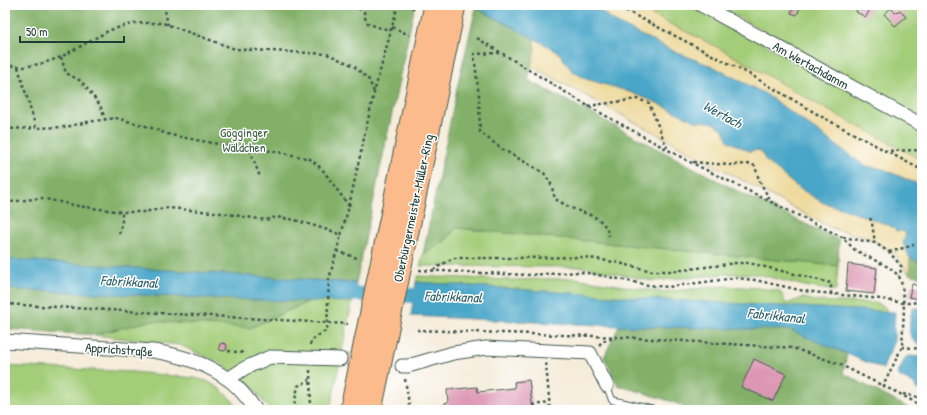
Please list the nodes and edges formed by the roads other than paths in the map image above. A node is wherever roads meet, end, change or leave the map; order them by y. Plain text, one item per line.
1 (455, 5) edge
2 (701, 5) edge
3 (425, 7) edge
4 (922, 125) edge
5 (5, 341) edge
6 (340, 359) tunnel mouth
7 (405, 366) tunnel mouth
8 (228, 379) junction
9 (607, 386) joint
10 (361, 409) edge
11 (256, 410) edge
12 (654, 410) edge

1 - 10 highway, Oberbürgermeister-Müller-Ring, bridge
2 - 4 street, Am Wertachdamm
3 - 10 highway, Oberbürgermeister-Müller-Ring, bridge
5 - 8 street, Apprichstraße
6 - 8 street
7 - 9 street
8 - 11 street, Apprichstraße
9 - 12 lane

